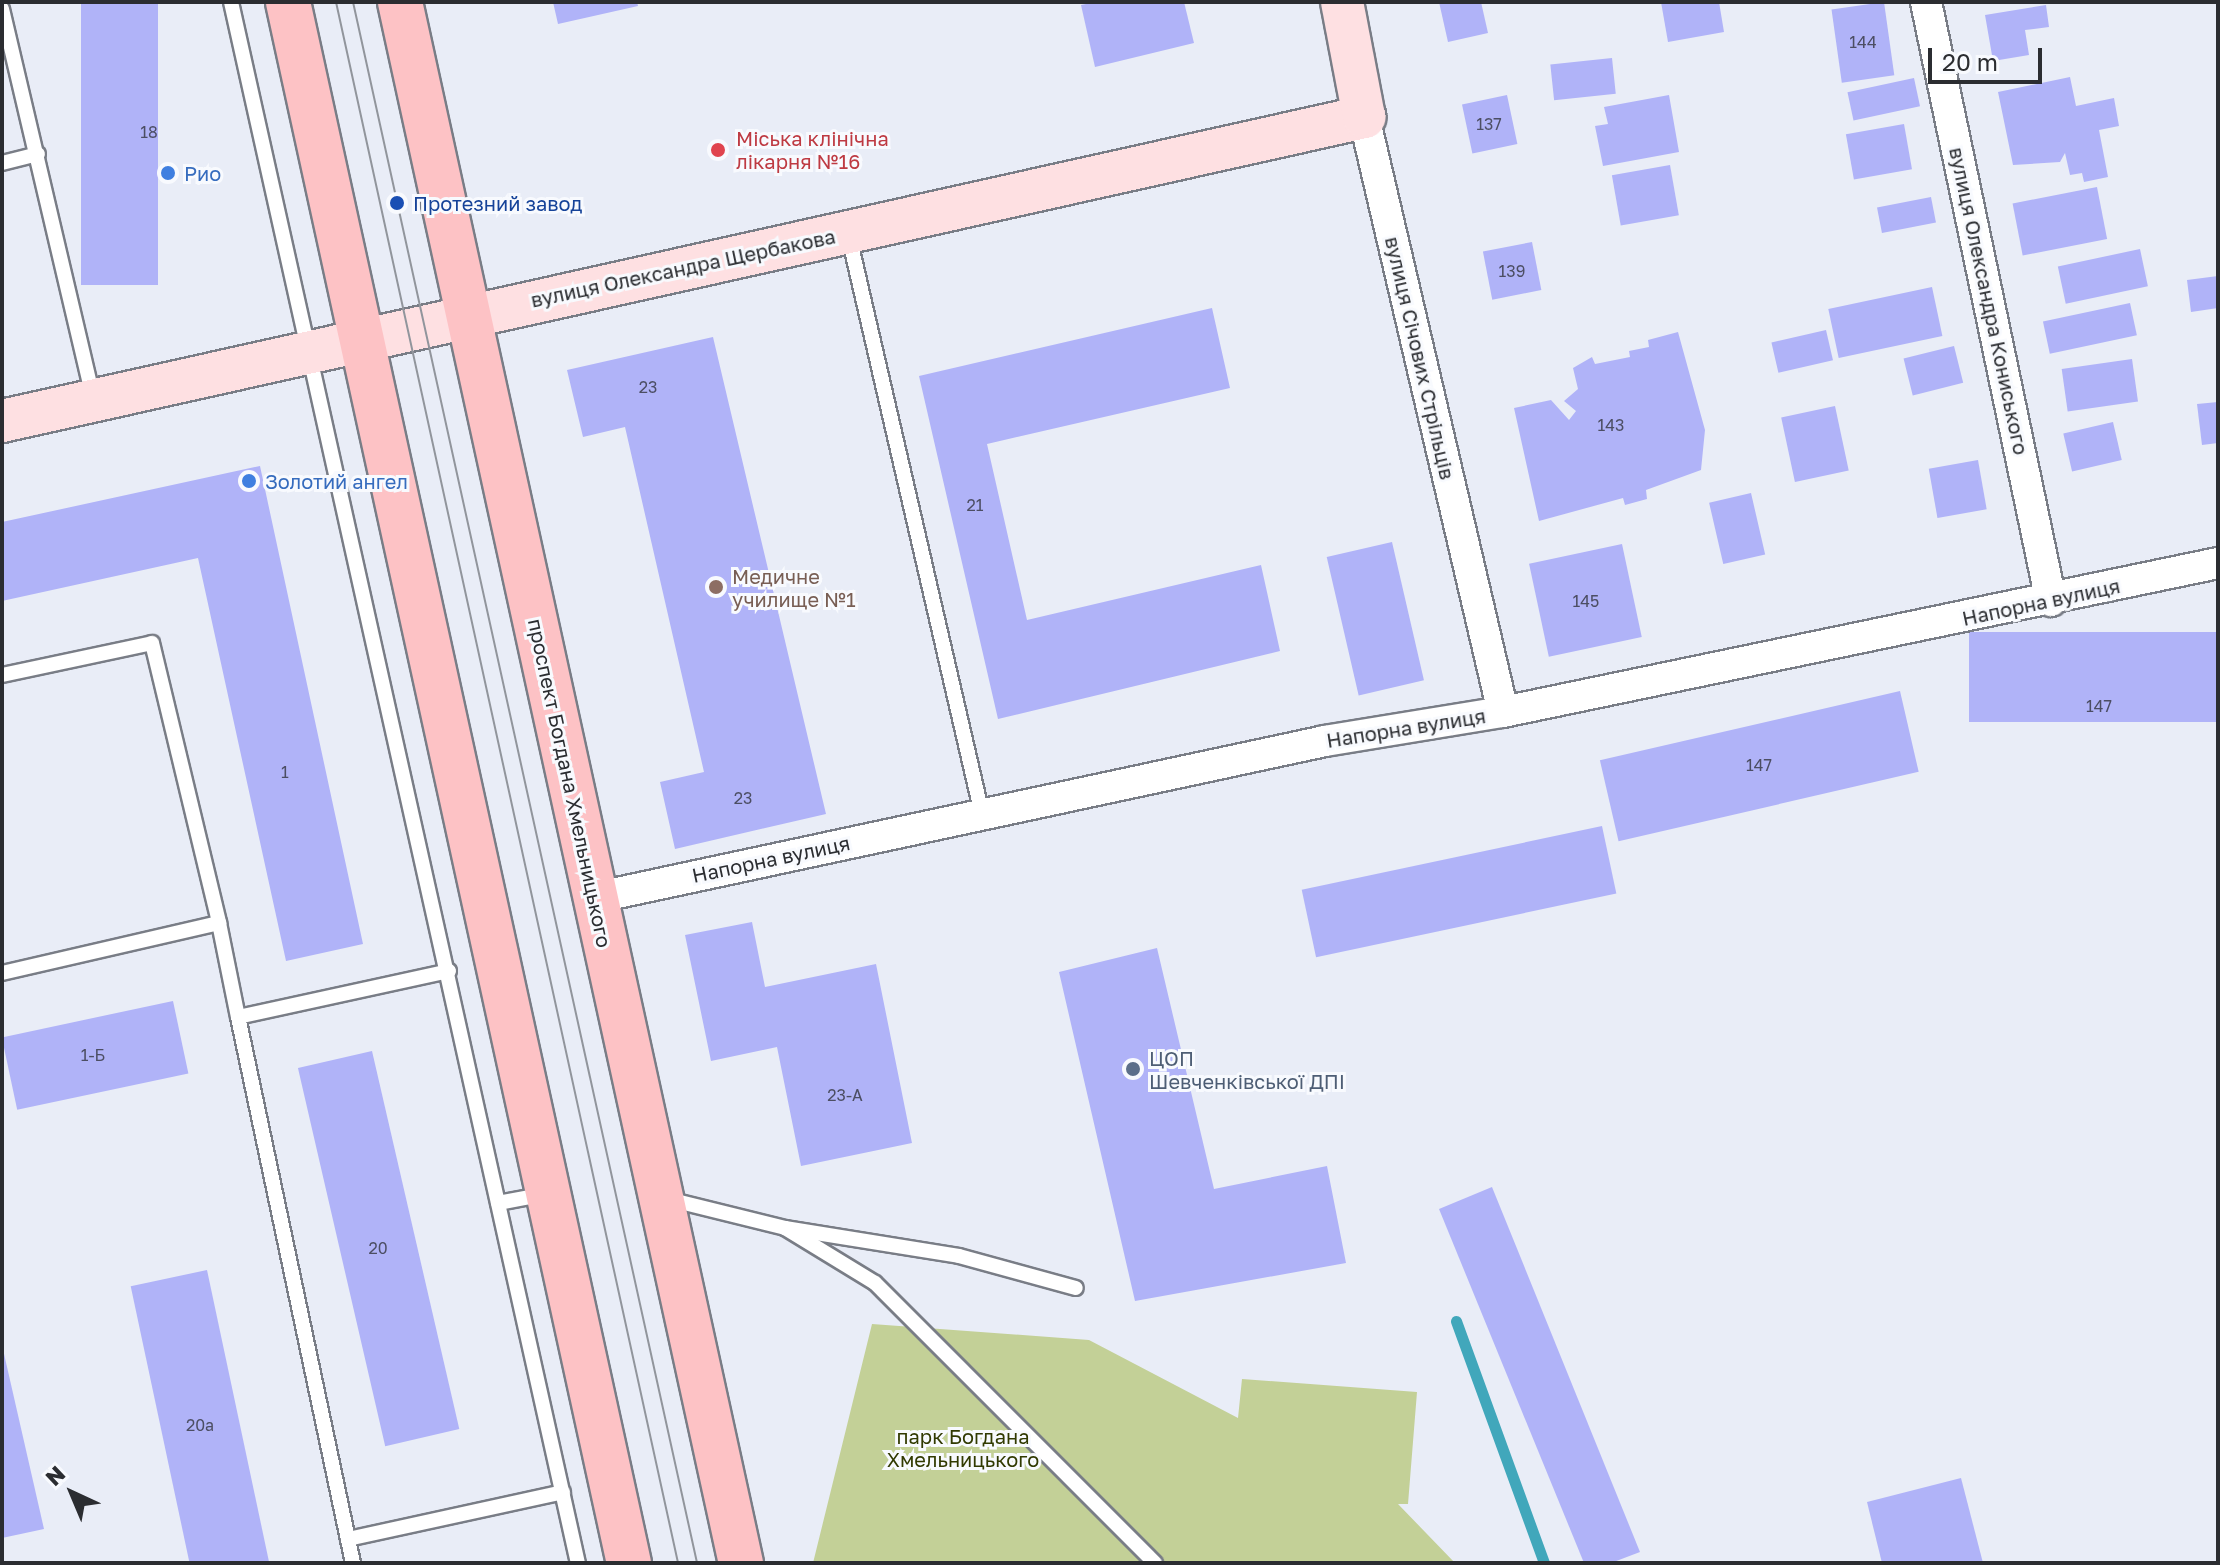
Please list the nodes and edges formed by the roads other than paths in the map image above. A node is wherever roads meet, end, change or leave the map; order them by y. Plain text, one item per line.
1 (231, 2) edge
2 (288, 2) edge
3 (400, 2) edge
4 (1342, 2) edge
5 (1926, 2) edge
6 (2, 9) edge
7 (1364, 117) junction
8 (38, 154) junction
9 (2, 163) edge
10 (848, 232) junction
11 (469, 315) junction
12 (364, 342) junction
13 (310, 352) junction
14 (94, 401) junction
15 (2, 421) edge
16 (2218, 563) edge
17 (2051, 601) junction
18 (2, 675) edge
19 (1503, 712) junction
20 (982, 814) junction
21 (594, 898) junction
22 (219, 923) junction
23 (449, 971) junction
24 (2, 973) edge
25 (238, 1017) junction
26 (549, 1193) junction
27 (660, 1197) junction
28 (498, 1203) junction
29 (785, 1228) junction
30 (1076, 1288) dead end
31 (563, 1492) junction
32 (348, 1539) junction
33 (353, 1563) edge
34 (578, 1563) edge
35 (629, 1563) edge
36 (741, 1563) edge
37 (1155, 1563) edge

1 - 13 lane
2 - 12 main road
3 - 11 main road, проспект Богдана Хмельницького
4 - 7 street, вулиця Січових Стрільців
5 - 17 street, вулиця Олександра Кониського
6 - 8 lane
7 - 10 street, вулиця Олександра Щербакова
7 - 19 street, вулиця Січових Стрільців
8 - 9 lane
8 - 14 lane
10 - 11 street, вулиця Олександра Щербакова
10 - 20 lane
11 - 12 street, вулиця Олександра Щербакова
11 - 21 main road, проспект Богдана Хмельницького
12 - 13 street, вулиця Олександра Щербакова
12 - 26 main road
13 - 14 street, вулиця Олександра Щербакова
13 - 23 lane
14 - 15 street, вулиця Олександра Щербакова
16 - 17 street, Напорна вулиця
17 - 19 street, Напорна вулиця
18 - 22 lane
19 - 20 street, Напорна вулиця
20 - 21 street, Напорна вулиця
21 - 27 main road, проспект Богдана Хмельницького
22 - 24 lane
22 - 25 lane
23 - 25 lane
23 - 28 lane
25 - 32 lane
26 - 28 lane
26 - 35 main road
27 - 29 lane
27 - 36 main road, проспект Богдана Хмельницького
28 - 31 lane
29 - 30 lane
29 - 37 lane
31 - 32 lane
31 - 34 lane
32 - 33 lane

